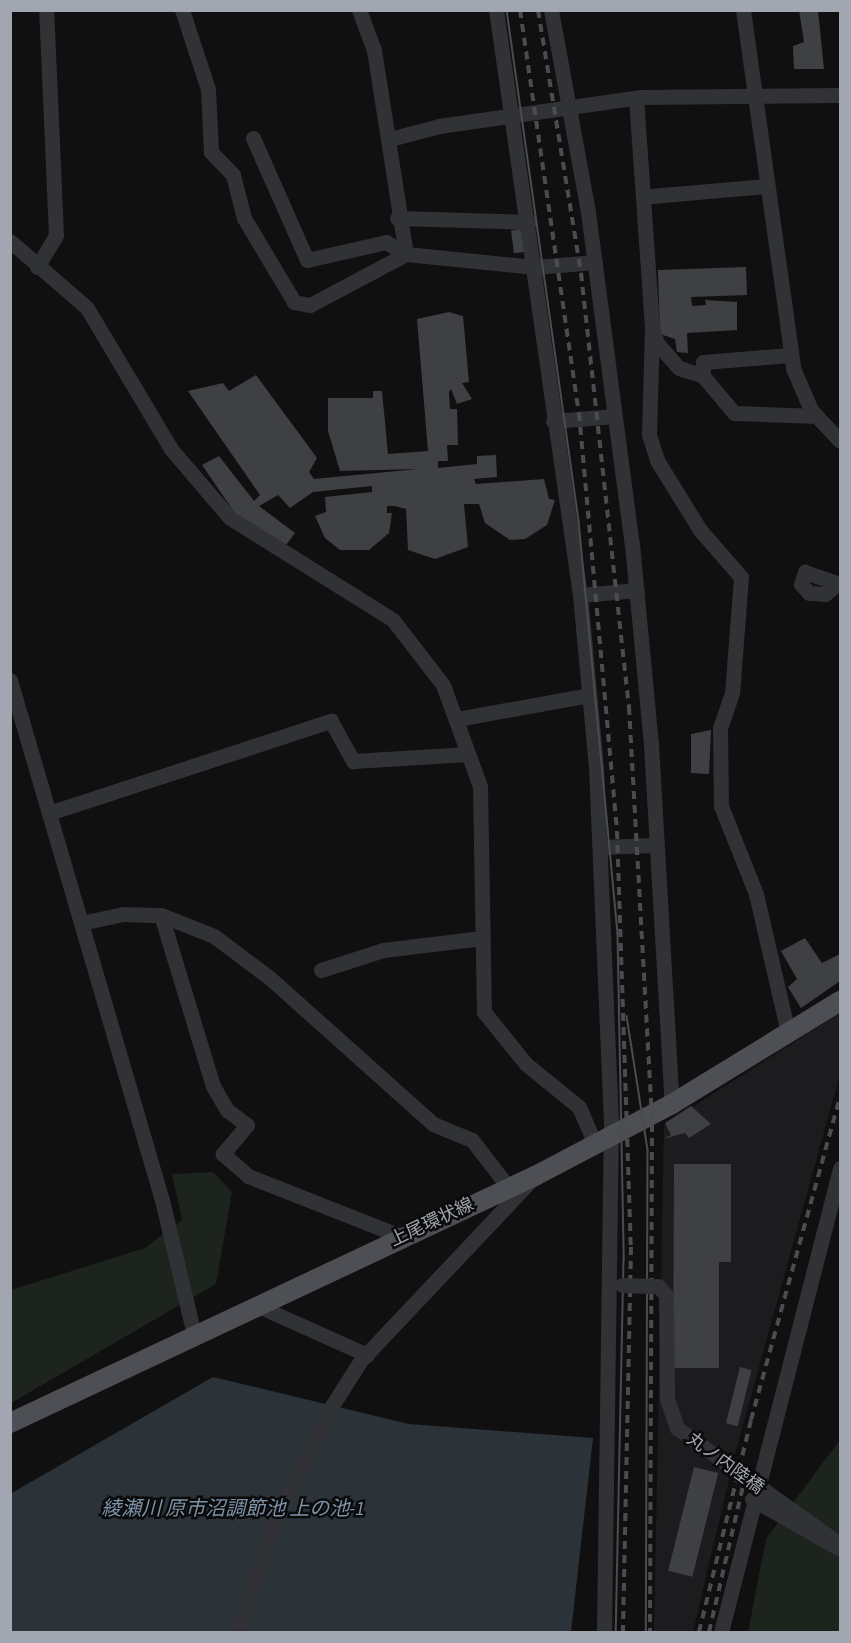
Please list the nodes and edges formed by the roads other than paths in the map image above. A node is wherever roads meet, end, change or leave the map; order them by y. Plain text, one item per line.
1 (46, 10) edge
2 (182, 10) edge
3 (359, 10) edge
4 (496, 10) edge
5 (551, 10) edge
6 (743, 10) edge
7 (757, 95) junction
8 (840, 95) edge
9 (636, 98) junction
10 (570, 106) junction
11 (514, 113) junction
12 (253, 138) dead end
13 (390, 139) junction
14 (765, 186) junction
15 (651, 196) dead end
16 (397, 218) junction
17 (529, 222) junction
18 (10, 241) edge
19 (406, 254) junction
20 (595, 262) junction
21 (38, 267) junction
22 (535, 267) junction
23 (652, 327) junction
24 (790, 355) junction
25 (704, 376) junction
26 (615, 416) junction
27 (817, 416) junction
28 (553, 421) junction
29 (840, 441) edge
30 (637, 590) junction
31 (580, 595) junction
32 (10, 680) edge
33 (589, 695) junction
34 (457, 719) junction
35 (468, 754) junction
36 (49, 813) junction
37 (654, 845) junction
38 (601, 847) junction
39 (161, 915) junction
40 (81, 923) junction
41 (482, 938) junction
42 (321, 970) dead end
43 (840, 1001) edge
44 (788, 1033) junction
45 (672, 1104) junction
46 (602, 1141) junction
47 (840, 1168) edge
48 (535, 1176) junction
49 (509, 1188) junction
50 (403, 1237) junction
51 (616, 1285) junction
52 (256, 1305) junction
53 (194, 1334) junction
54 (367, 1354) junction
55 (10, 1423) edge
56 (757, 1478) junction
57 (752, 1499) junction
58 (840, 1543) edge
59 (237, 1632) edge
60 (604, 1632) edge
61 (721, 1632) edge

1 - 21 street
2 - 19 street
3 - 13 street
4 - 11 street
5 - 10 street
6 - 7 street
7 - 8 street
7 - 9 street
7 - 14 street
9 - 10 street
9 - 23 street
10 - 11 street
10 - 20 street
11 - 13 street
11 - 17 street
12 - 19 street
13 - 16 street
14 - 15 street
14 - 24 street
16 - 17 street
16 - 19 street
17 - 22 street
18 - 21 street
19 - 22 street
20 - 22 street
20 - 26 street
21 - 34 street
22 - 28 street
23 - 25 street
23 - 44 street
24 - 25 street
24 - 27 street
25 - 27 street
26 - 28 street
26 - 30 street
27 - 29 street
28 - 31 street
30 - 31 street
30 - 37 street
31 - 33 street
32 - 36 street
33 - 34 street
33 - 38 street
34 - 35 street
35 - 36 street
35 - 41 street
36 - 40 street
37 - 38 street
37 - 45 street
38 - 46 street
39 - 40 street
39 - 49 street
39 - 50 street
40 - 53 street
41 - 42 street
41 - 46 street
43 - 44 main road, 上尾環状線
44 - 45 main road, 上尾環状線
45 - 46 main road, 上尾環状線
46 - 48 main road, 上尾環状線
46 - 51 street
47 - 56 street
48 - 49 main road, 上尾環状線
48 - 54 street
49 - 50 main road, 上尾環状線
50 - 52 main road, 上尾環状線
51 - 58 street, 丸ノ内陸橋, bridge
51 - 60 street
52 - 53 main road, 上尾環状線
52 - 54 street
53 - 55 main road, 上尾環状線
54 - 59 street
56 - 57 street
56 - 58 street
57 - 58 street
57 - 61 street

